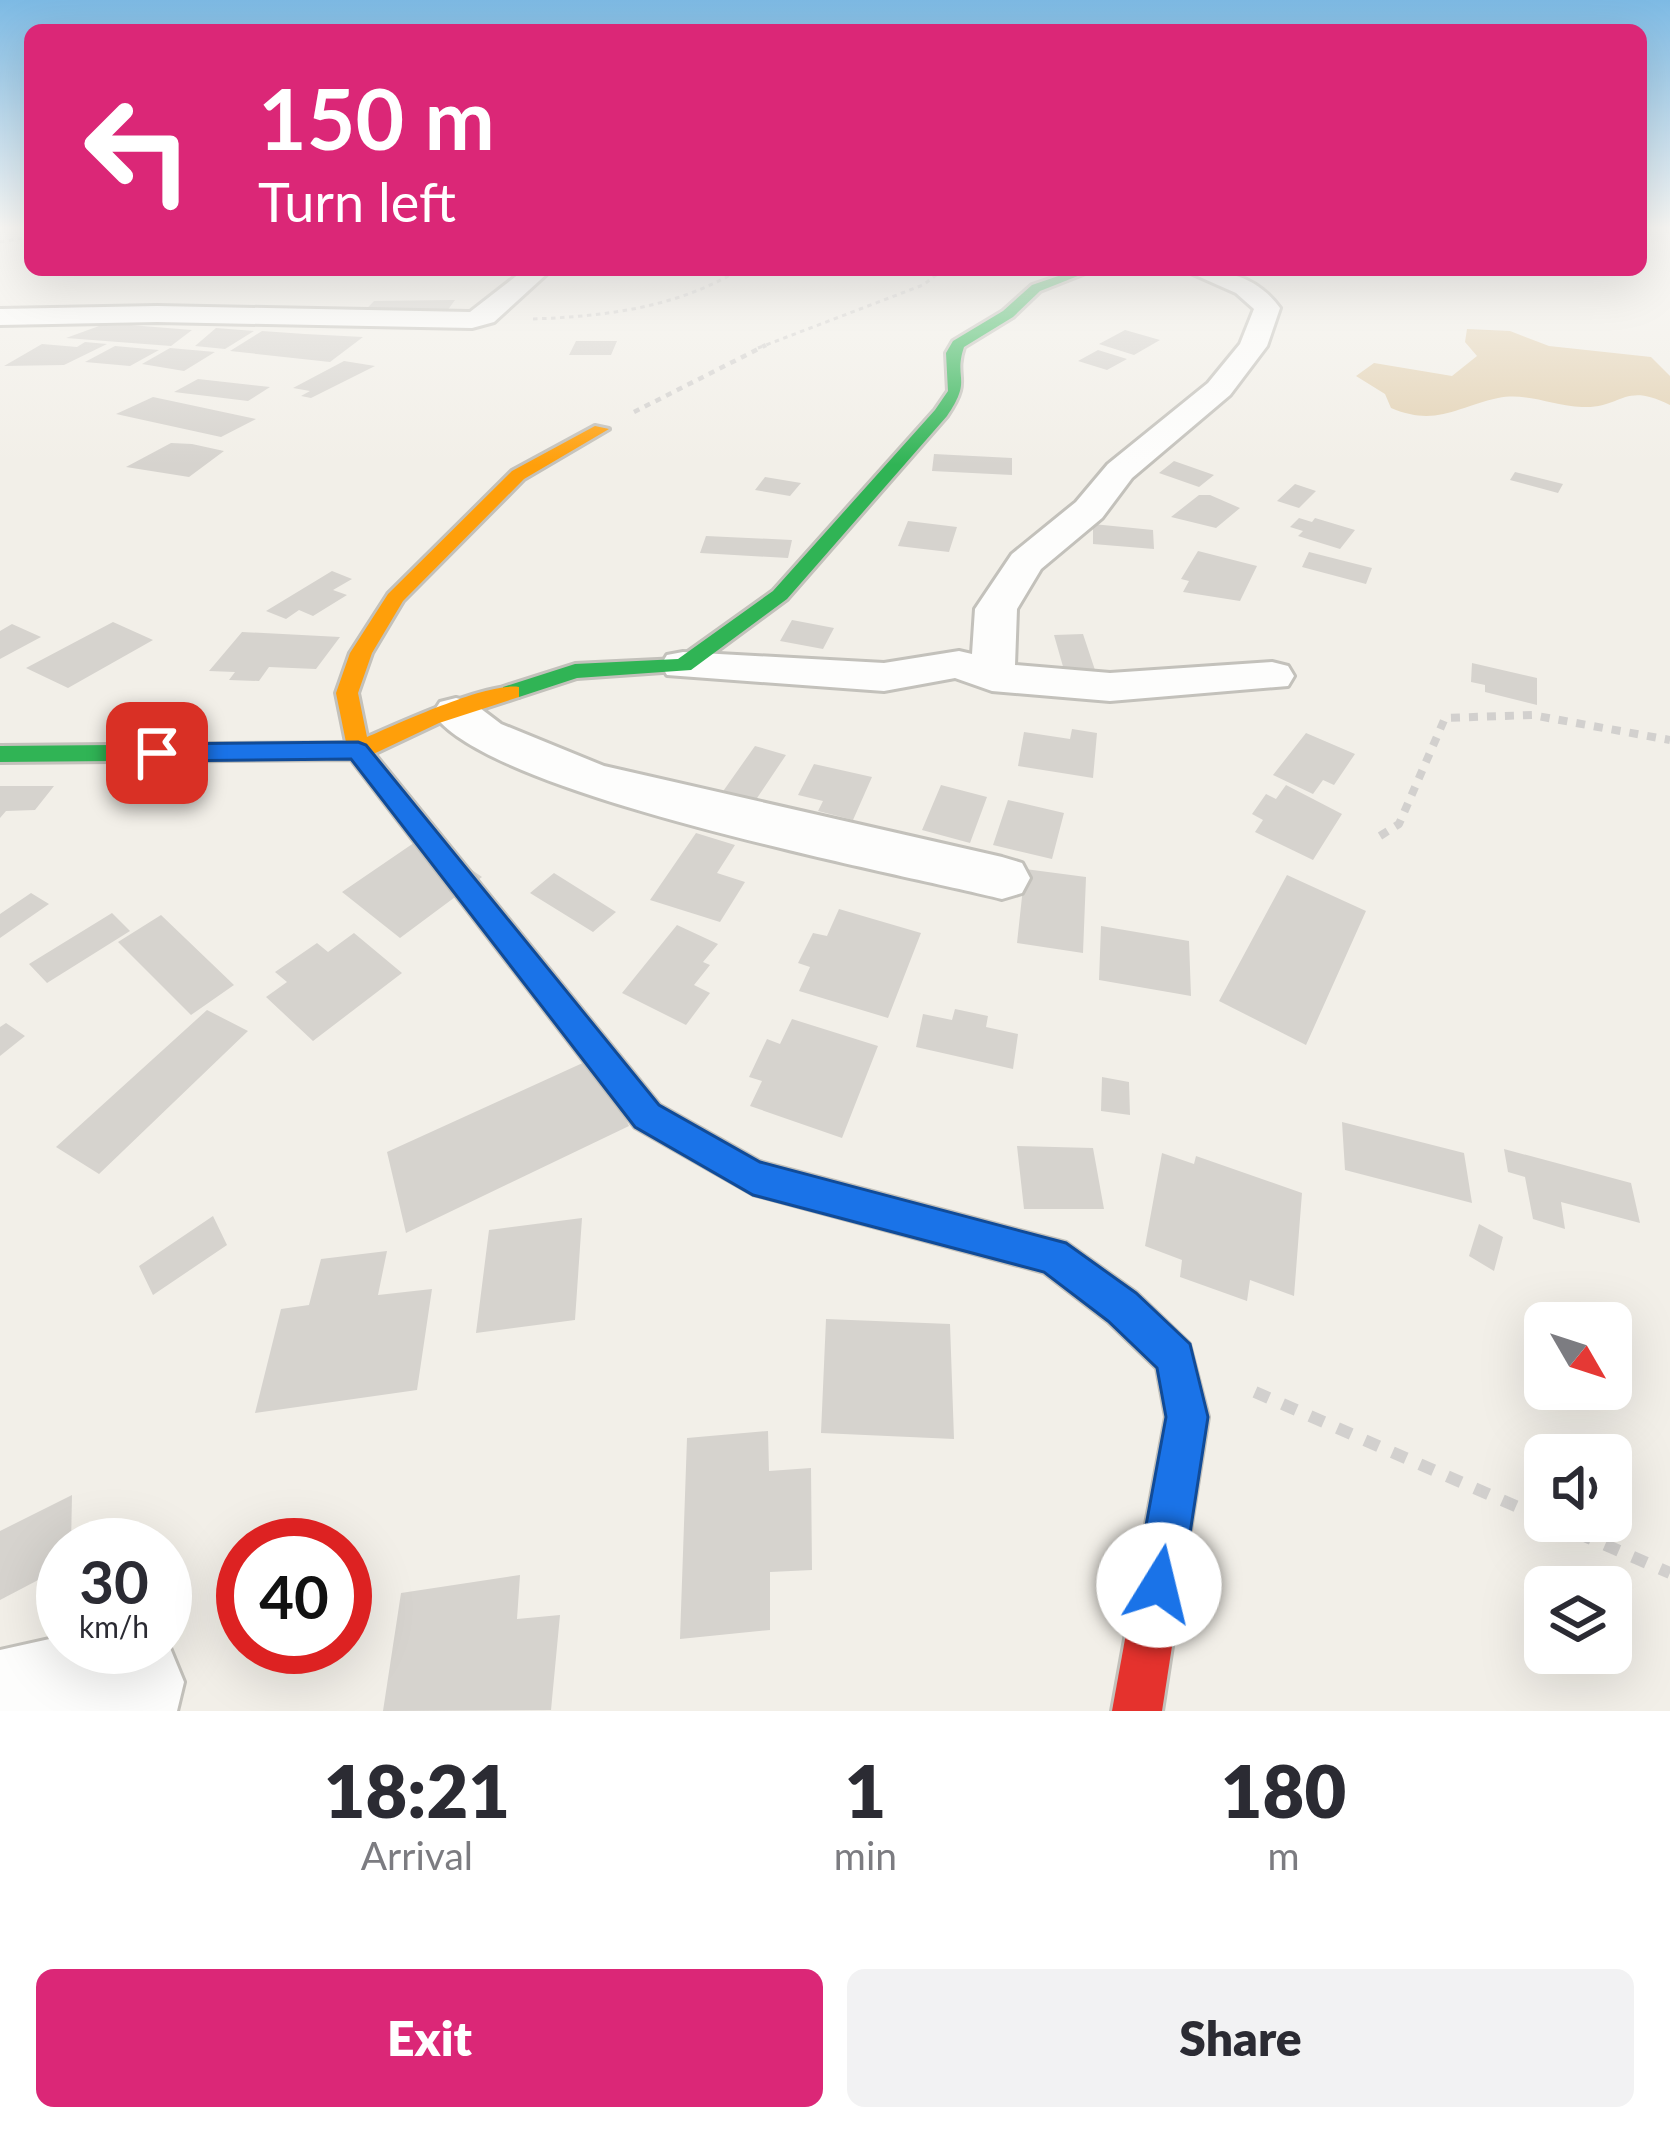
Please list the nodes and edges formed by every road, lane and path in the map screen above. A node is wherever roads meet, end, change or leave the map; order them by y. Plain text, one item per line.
1 (497, 306) edge
2 (649, 306) edge
3 (868, 306) edge
4 (1017, 306) edge
5 (1266, 306) edge
6 (0, 316) edge
7 (472, 320) junction
8 (601, 429) joint
9 (683, 664) junction
10 (1272, 676) dead end
11 (992, 677) junction
12 (456, 713) junction
13 (1670, 740) edge
14 (358, 751) junction
15 (0, 754) edge
16 (1380, 836) dead end
17 (1002, 878) dead end
18 (1175, 1358) junction
19 (1524, 1510) edge
20 (1599, 1542) edge
21 (1670, 1573) edge
22 (0, 1699) edge
23 (128, 1711) edge
24 (1138, 1711) edge

1 - 7 street
2 - 7 path
3 - 8 path
4 - 9 street
5 - 11 street
6 - 7 street
8 - 14 street
9 - 11 street
9 - 12 street
10 - 11 street
12 - 14 street
12 - 17 street
13 - 16 path
14 - 15 street
14 - 18 street
18 - 19 path
18 - 24 street
20 - 21 path
22 - 23 street

